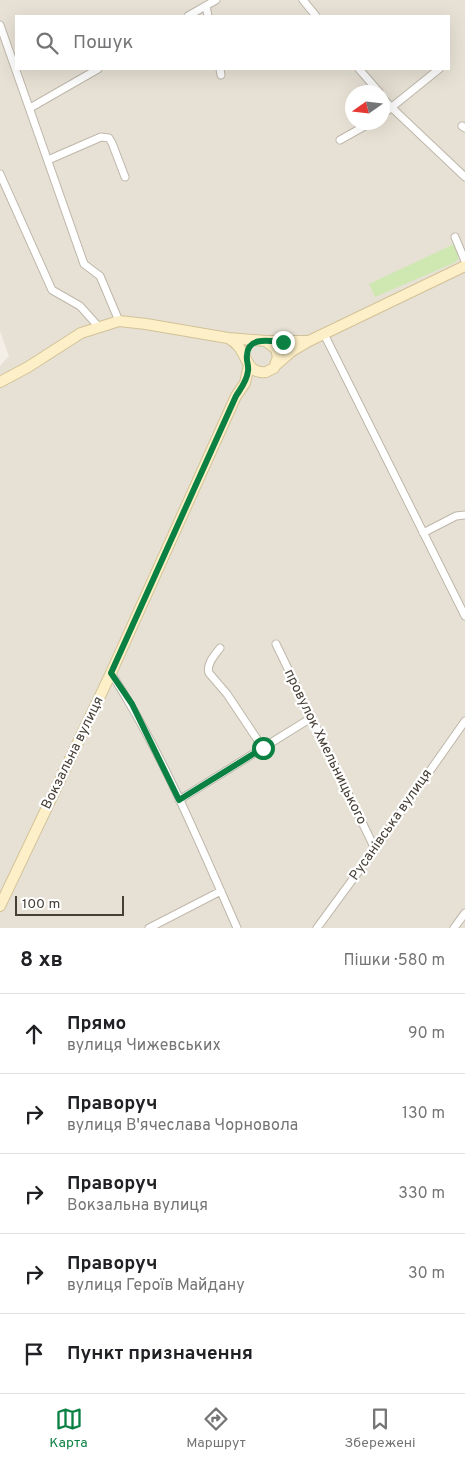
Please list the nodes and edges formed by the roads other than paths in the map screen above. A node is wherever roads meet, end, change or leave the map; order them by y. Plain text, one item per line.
1 (216, 0) edge
2 (303, 0) edge
3 (206, 6) junction
4 (190, 15) edge
5 (208, 15) edge
6 (315, 15) edge
7 (0, 25) edge
8 (15, 66) edge
9 (16, 70) edge
10 (96, 70) edge
11 (360, 70) edge
12 (438, 70) edge
13 (373, 85) edge
14 (30, 108) junction
15 (392, 108) joint
16 (358, 130) edge
17 (340, 140) dead end
18 (48, 160) junction
19 (0, 174) edge
20 (125, 177) dead end
21 (465, 177) edge
22 (455, 237) dead end
23 (465, 261) edge
24 (465, 266) edge
25 (118, 321) junction
26 (98, 326) junction
27 (324, 334) junction
28 (228, 338) junction
29 (262, 341) junction
30 (309, 341) junction
31 (248, 363) junction
32 (276, 364) junction
33 (262, 373) junction
34 (0, 382) edge
35 (245, 383) junction
36 (465, 515) edge
37 (423, 533) junction
38 (465, 616) edge
39 (276, 644) dead end
40 (220, 648) dead end
41 (111, 673) junction
42 (310, 718) junction
43 (465, 721) edge
44 (462, 728) edge
45 (263, 748) junction
46 (179, 800) junction
47 (375, 849) junction
48 (221, 891) junction
49 (0, 906) edge
50 (465, 913) edge
51 (149, 928) edge
52 (237, 928) edge
53 (317, 928) edge
54 (454, 928) edge

1 - 3 street
2 - 6 street
3 - 4 street
3 - 5 street
7 - 8 street
9 - 14 street
10 - 14 street
11 - 13 street
12 - 15 street
14 - 18 street
15 - 21 street
16 - 17 street
18 - 20 street
18 - 25 street
19 - 26 street
22 - 23 street
24 - 27 street
25 - 26 street
25 - 28 street
26 - 34 street
27 - 30 street
27 - 37 street
28 - 29 street
28 - 31 street
29 - 30 street
29 - 31 street
29 - 32 street
30 - 32 street
31 - 33 street
31 - 35 street, Вокзальна вулиця
32 - 33 street
33 - 35 street, Вокзальна вулиця
35 - 41 street, Вокзальна вулиця
36 - 37 street
37 - 38 street
39 - 42 street, провулок Хмельницького
40 - 45 street
41 - 46 street
41 - 49 street, Вокзальна вулиця
42 - 45 street
42 - 47 street, провулок Хмельницького
43 - 44 street, Русанівська вулиця
44 - 47 street, Русанівська вулиця
45 - 46 street
46 - 48 street
47 - 53 street, Русанівська вулиця
48 - 51 street
48 - 52 street
50 - 54 street

